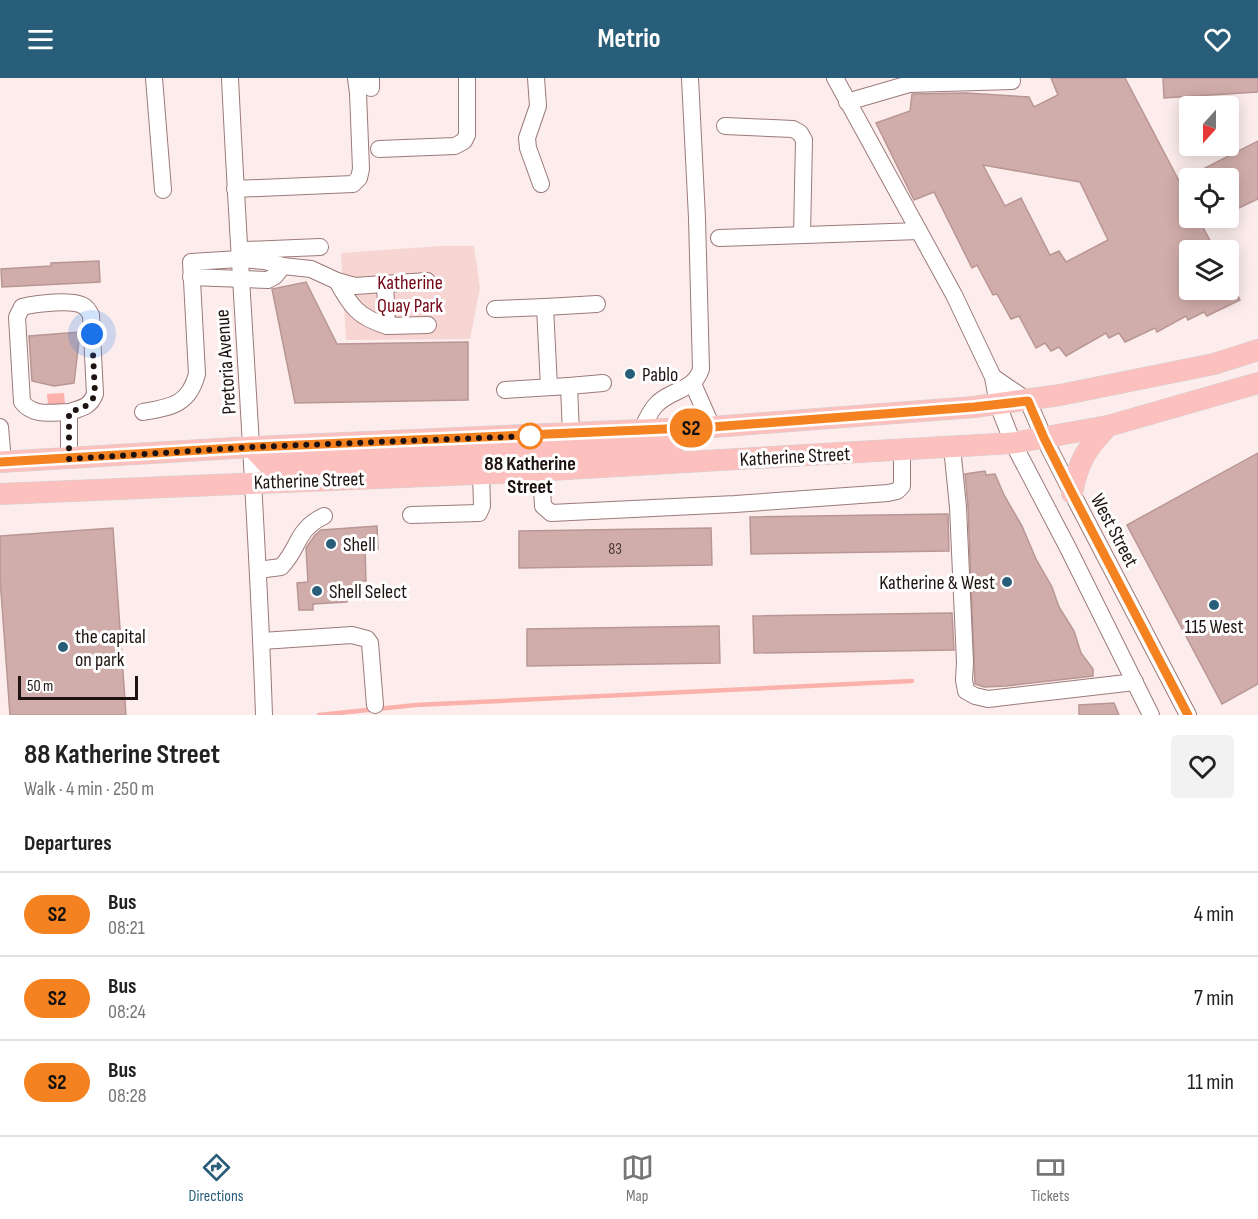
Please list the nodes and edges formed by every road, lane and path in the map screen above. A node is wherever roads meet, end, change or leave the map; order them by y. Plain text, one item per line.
1 (154, 78) edge
2 (230, 78) edge
3 (356, 78) edge
4 (467, 78) edge
5 (536, 78) edge
6 (690, 78) edge
7 (835, 78) edge
8 (1012, 81) dead end
9 (847, 102) junction
10 (725, 126) dead end
11 (380, 149) dead end
12 (541, 184) dead end
13 (235, 189) junction
14 (163, 190) dead end
15 (919, 231) junction
16 (802, 235) junction
17 (719, 238) dead end
18 (320, 247) dead end
19 (239, 255) junction
20 (283, 266) junction
21 (190, 270) junction
22 (240, 278) junction
23 (337, 281) junction
24 (427, 281) dead end
25 (385, 284) junction
26 (597, 304) dead end
27 (545, 307) junction
28 (495, 309) dead end
29 (428, 325) dead end
30 (387, 326) junction
31 (1258, 350) edge
32 (993, 377) junction
33 (603, 383) dead end
34 (1258, 383) edge
35 (693, 384) junction
36 (569, 386) junction
37 (549, 387) junction
38 (505, 390) dead end
39 (1028, 401) junction
40 (998, 405) junction
41 (69, 412) junction
42 (143, 412) dead end
43 (1108, 426) junction
44 (0, 427) edge
45 (712, 427) junction
46 (641, 431) junction
47 (571, 434) junction
48 (1044, 438) junction
49 (1013, 443) junction
50 (252, 447) junction
51 (952, 447) junction
52 (902, 450) junction
53 (69, 459) junction
54 (1, 468) edge
55 (541, 470) junction
56 (481, 473) junction
57 (254, 482) junction
58 (1072, 493) junction
59 (0, 494) edge
60 (411, 515) dead end
61 (324, 516) dead end
62 (258, 570) junction
63 (262, 641) junction
64 (1135, 682) junction
65 (375, 705) dead end
66 (264, 715) edge
67 (1151, 715) edge
68 (1188, 715) edge

1 - 14 street
2 - 13 street, Pretoria Avenue
3 - 13 street
4 - 11 street
5 - 12 street
6 - 35 street
7 - 9 street
8 - 9 street
9 - 15 street
10 - 16 street
13 - 19 street, Pretoria Avenue
15 - 16 street
15 - 32 street
16 - 17 street
18 - 19 street
19 - 20 street
19 - 21 street
19 - 22 street, Pretoria Avenue
20 - 22 street
20 - 23 street
21 - 22 street
21 - 42 street
22 - 50 street, Pretoria Avenue
23 - 25 street
23 - 30 street
24 - 25 street
25 - 30 street
26 - 27 street
27 - 28 street
27 - 37 street
29 - 30 street
31 - 39 main road, Katherine Street
32 - 39 street
32 - 40 street
33 - 36 street
34 - 43 main road, Katherine Street
35 - 45 street
35 - 46 street
36 - 37 street
36 - 47 street
37 - 38 street
39 - 40 main road, Katherine Street
39 - 48 street, West Street
40 - 45 main road, Katherine Street
40 - 49 street
41 - 41 street
41 - 53 street
43 - 48 main road, Katherine Street
43 - 58 main road
44 - 54 street
45 - 46 main road, Katherine Street
46 - 47 main road, Katherine Street
47 - 50 main road, Katherine Street
48 - 49 main road, Katherine Street
48 - 58 street, West Street
49 - 50 main road
49 - 51 main road, Katherine Street
49 - 64 street
50 - 53 main road, Katherine Street
50 - 57 street, Pretoria Avenue
51 - 52 main road, Katherine Street
51 - 64 street
52 - 55 main road, Katherine Street
52 - 55 street
53 - 54 main road, Katherine Street
54 - 57 main road
55 - 56 main road, Katherine Street
56 - 57 main road, Katherine Street
56 - 60 street
57 - 59 main road, Katherine Street
57 - 62 street, Pretoria Avenue
58 - 68 street, West Street
61 - 62 street
62 - 63 street, Pretoria Avenue
63 - 65 street
63 - 66 street, Pretoria Avenue
64 - 67 street

